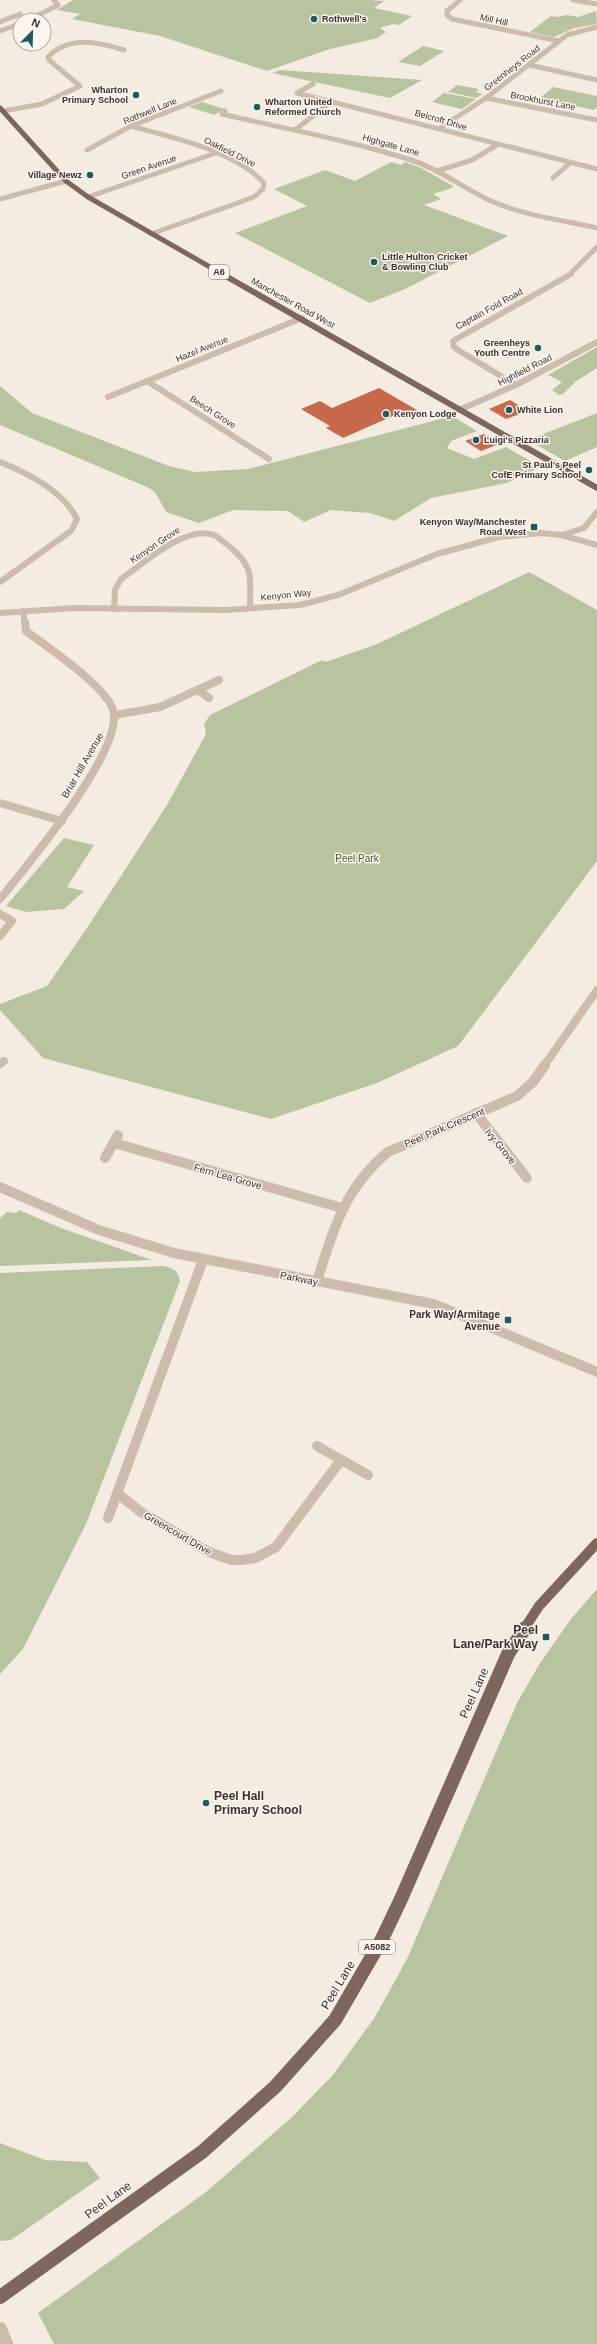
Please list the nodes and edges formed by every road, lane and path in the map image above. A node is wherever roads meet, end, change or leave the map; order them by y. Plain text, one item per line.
1 (54, 0) edge
2 (460, 0) edge
3 (572, 0) edge
4 (597, 4) edge
5 (46, 12) edge
6 (12, 17) edge
7 (0, 22) edge
8 (12, 27) edge
9 (597, 27) edge
10 (1, 30) edge
11 (559, 41) junction
12 (124, 50) dead end
13 (529, 65) junction
14 (597, 80) edge
15 (313, 84) dead end
16 (221, 91) dead end
17 (486, 98) junction
18 (332, 101) junction
19 (225, 111) dead end
20 (2, 113) edge
21 (597, 120) edge
22 (131, 126) junction
23 (440, 128) junction
24 (295, 130) junction
25 (497, 145) junction
26 (87, 150) dead end
27 (216, 153) junction
28 (570, 163) junction
29 (597, 169) edge
30 (437, 172) junction
31 (544, 176) dead end
32 (553, 178) junction
33 (559, 180) dead end
34 (66, 181) junction
35 (88, 197) junction
36 (0, 199) edge
37 (597, 228) edge
38 (151, 234) junction
39 (597, 247) edge
40 (302, 318) junction
41 (597, 342) edge
42 (147, 381) junction
43 (516, 385) junction
44 (108, 397) dead end
45 (459, 410) junction
46 (269, 459) dead end
47 (0, 462) edge
48 (597, 488) edge
49 (48, 489) junction
50 (40, 492) dead end
51 (597, 512) edge
52 (562, 535) junction
53 (597, 545) edge
54 (0, 582) edge
55 (250, 608) junction
56 (114, 609) junction
57 (23, 611) junction
58 (0, 613) edge
59 (219, 680) dead end
60 (198, 690) junction
61 (209, 698) dead end
62 (115, 715) junction
63 (0, 803) edge
64 (62, 821) junction
65 (0, 899) edge
66 (0, 914) edge
67 (0, 936) edge
68 (597, 990) edge
69 (476, 1113) junction
70 (105, 1158) dead end
71 (527, 1178) dead end
72 (2, 1192) edge
73 (342, 1208) junction
74 (202, 1260) junction
75 (317, 1281) junction
76 (597, 1372) edge
77 (316, 1446) dead end
78 (341, 1460) junction
79 (368, 1475) dead end
80 (117, 1493) junction
81 (108, 1518) dead end
82 (597, 1543) edge
83 (0, 2297) edge
84 (0, 2329) edge
85 (6, 2344) edge

1 - 5 street
2 - 11 street, Mill Hill
3 - 4 street
6 - 7 street
8 - 10 street
9 - 11 street, Greenheys Road
11 - 13 street, Greenheys Road
12 - 20 street
13 - 14 street
13 - 17 street, Greenheys Road
15 - 18 street, Belcroft Drive
16 - 22 street, Rothwell Lane
17 - 21 street, Brookhurst Lane
17 - 23 street, Greenheys Road
18 - 23 street, Belcroft Drive
18 - 24 street
19 - 24 street, Highgate Lane
20 - 34 main road, Manchester Road West / A6
22 - 26 street, Rothwell Lane
22 - 27 street, Oakfield Drive
23 - 25 street, Belcroft Drive
24 - 30 street, Highgate Lane
25 - 28 street, Belcroft Drive
25 - 30 street
27 - 35 street, Green Avenue
27 - 38 street, Oakfield Drive
28 - 29 street, Belcroft Drive
28 - 32 street
30 - 37 street, Highgate Lane
31 - 32 street
32 - 33 street
34 - 35 main road, Manchester Road West / A6
34 - 36 street
35 - 38 main road, Manchester Road West / A6
38 - 40 main road, Manchester Road West / A6
39 - 43 street, Captain Fold Road
40 - 42 street, Hazel Avenue
40 - 45 main road, Manchester Road West / A6
41 - 43 street, Highfield Road
42 - 44 street, Hazel Avenue
42 - 46 street, Beech Grove
43 - 45 street, Highfield Road
45 - 48 main road, Manchester Road West / A6
47 - 49 street
49 - 50 street
49 - 54 street
51 - 52 street, Kenyon Way
52 - 53 street, Kenyon Way
52 - 55 street, Kenyon Way
55 - 56 street, Kenyon Way
55 - 56 street, Kenyon Grove
56 - 57 street, Kenyon Way
57 - 58 street, Kenyon Way
57 - 62 street
59 - 60 street
60 - 61 street
60 - 62 street
62 - 64 street, Briar Hill Avenue
63 - 64 street
64 - 65 street, Briar Hill Avenue
66 - 67 street
68 - 69 street, Peel Park Crescent
69 - 71 street, Ivy Grove
69 - 73 street, Peel Park Crescent
70 - 73 street, Fern Lea Grove
72 - 74 street, Parkway
73 - 75 street, Peel Park Crescent
74 - 75 street, Parkway
74 - 80 street
75 - 76 street, Parkway
77 - 78 street
78 - 79 street
78 - 80 street, Greencourt Drive
80 - 81 street
82 - 83 main road, Peel Lane / A5082
84 - 85 street

